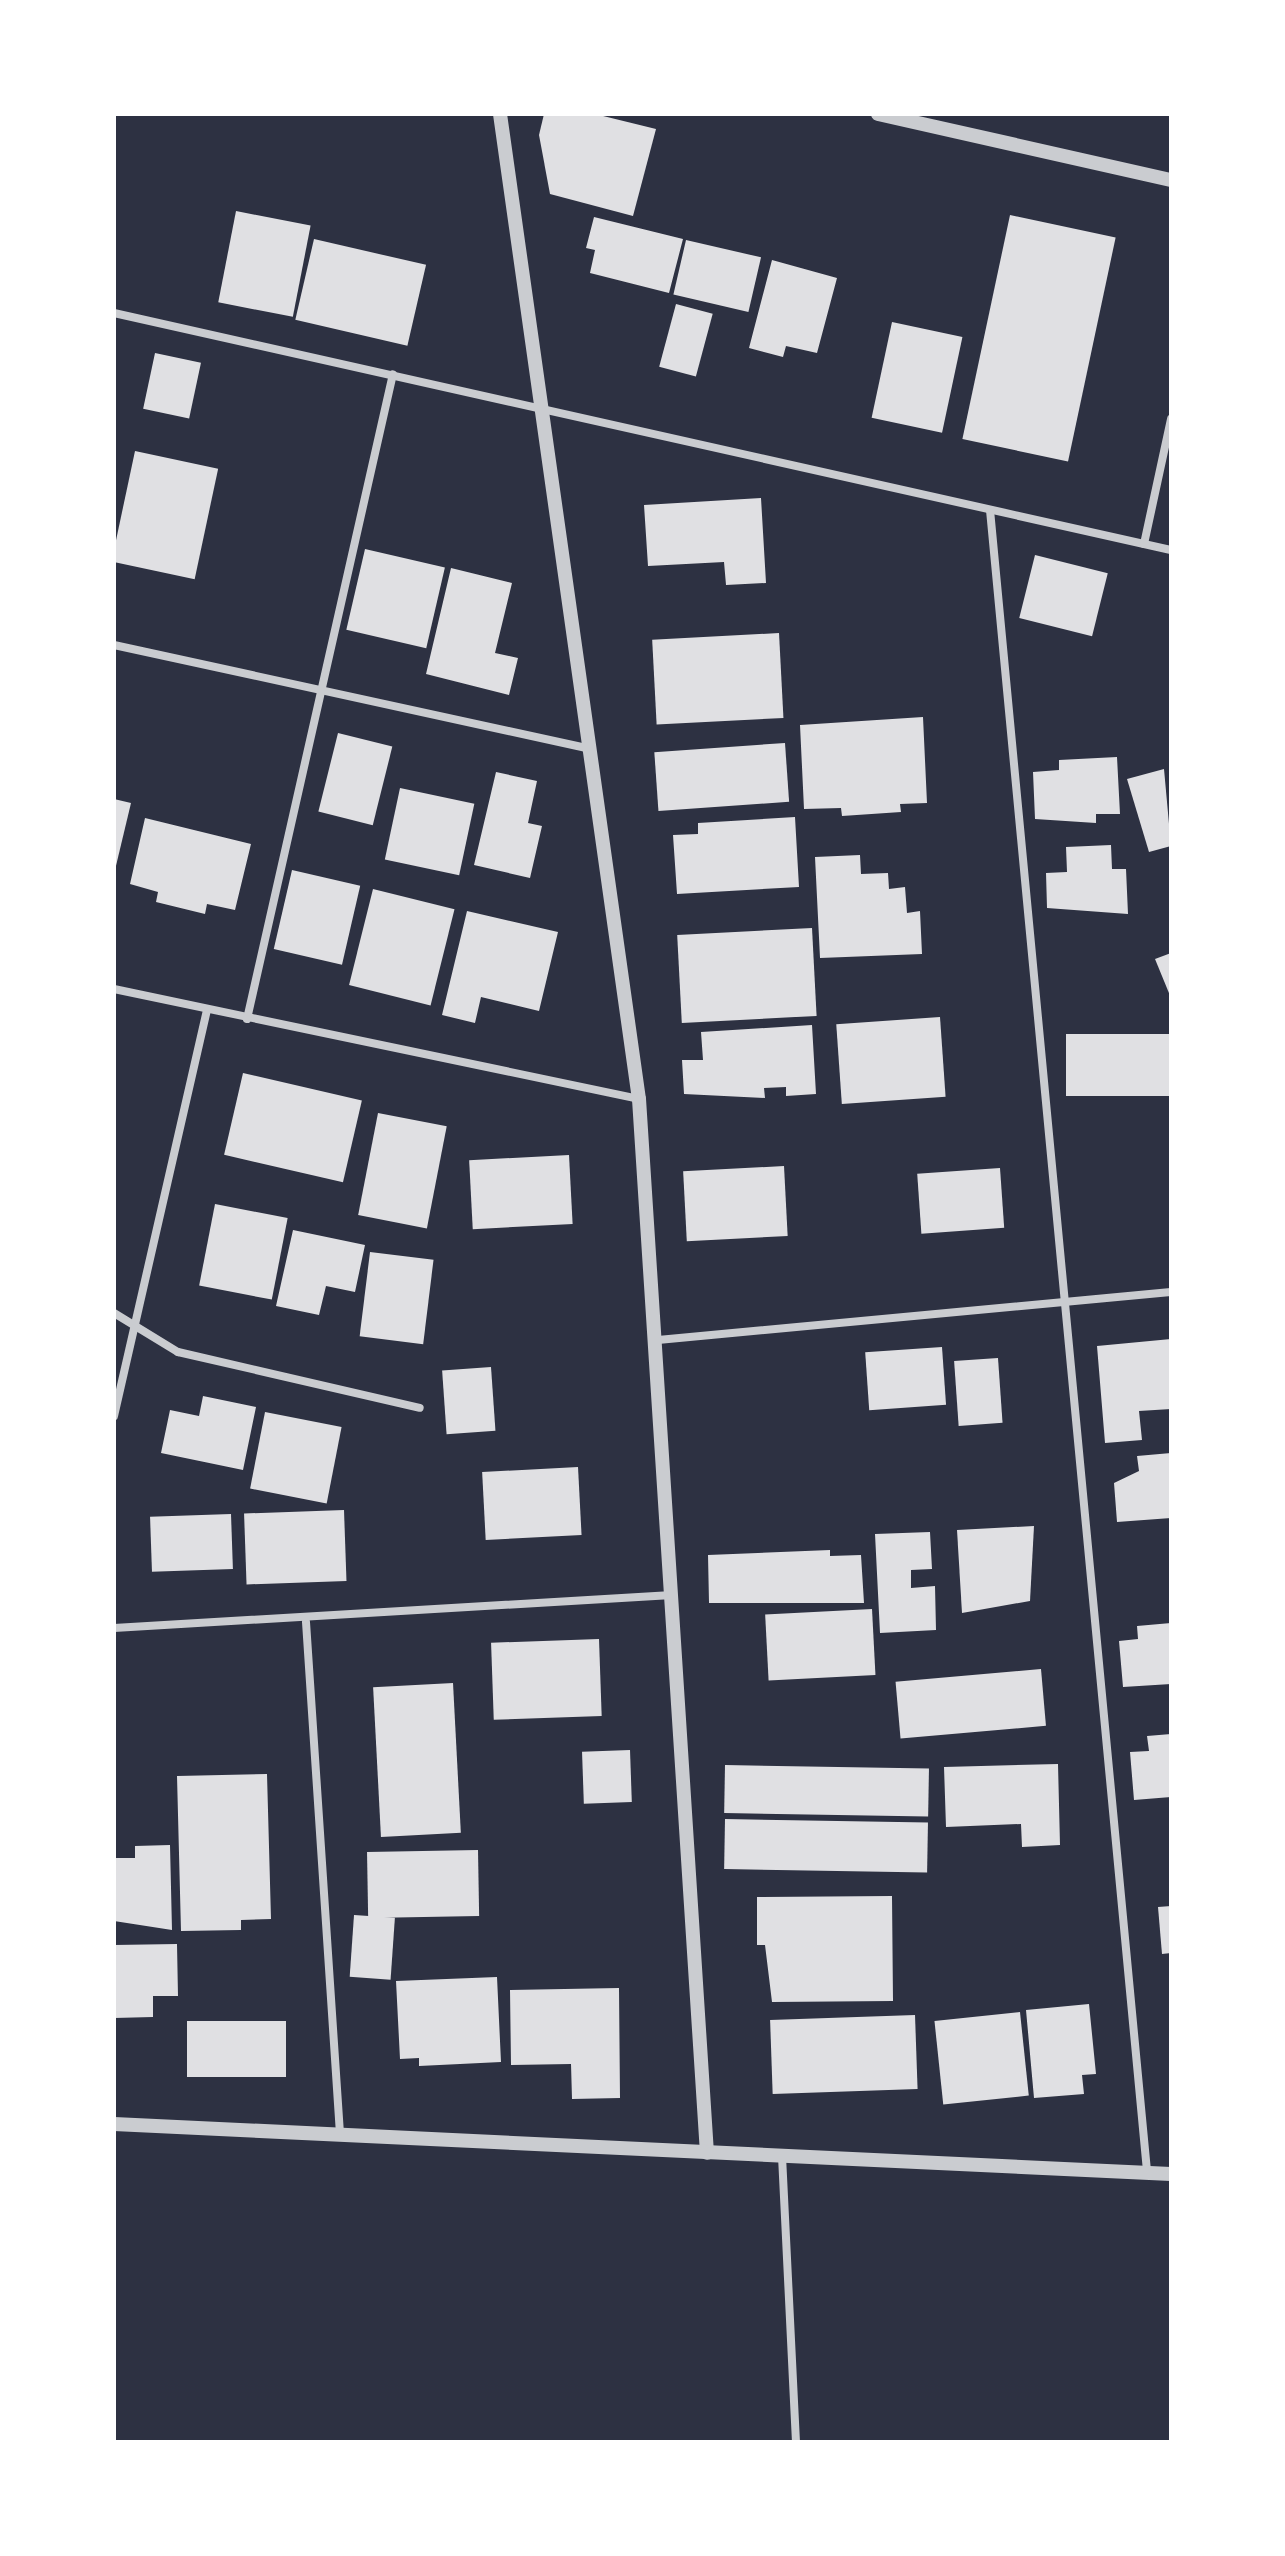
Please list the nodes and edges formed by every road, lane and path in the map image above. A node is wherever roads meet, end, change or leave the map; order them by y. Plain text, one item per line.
1 (500, 114) edge
2 (878, 114) edge
3 (1171, 180) edge
4 (114, 313) edge
5 (393, 374) junction
6 (547, 407) junction
7 (1171, 419) edge
8 (990, 510) junction
9 (1144, 544) junction
10 (1171, 550) edge
11 (114, 645) edge
12 (324, 691) junction
13 (591, 749) junction
14 (114, 989) edge
15 (207, 1010) junction
16 (247, 1019) junction
17 (639, 1099) junction
18 (1171, 1292) edge
19 (1060, 1303) junction
20 (114, 1313) edge
21 (134, 1325) junction
22 (658, 1340) junction
23 (420, 1408) dead end
24 (114, 1416) edge
25 (674, 1595) junction
26 (306, 1622) junction
27 (114, 1628) edge
28 (114, 2124) edge
29 (340, 2134) junction
30 (707, 2153) junction
31 (782, 2156) junction
32 (1147, 2172) junction
33 (1171, 2174) edge
34 (796, 2442) edge

1 - 6 street
2 - 3 street
4 - 5 street
5 - 6 street
5 - 12 street
6 - 8 street
6 - 13 street
7 - 9 street
8 - 9 street
8 - 19 street
9 - 10 street
11 - 12 street
12 - 13 street
12 - 16 street
13 - 17 street
14 - 15 street
15 - 16 street
15 - 21 street
16 - 17 street
17 - 22 street
18 - 19 street
19 - 22 street
19 - 32 street
20 - 21 street
21 - 23 street
21 - 24 street
22 - 25 street
25 - 26 street
25 - 30 street
26 - 27 street
26 - 29 street
28 - 29 street
29 - 30 street
30 - 31 street
31 - 32 street
31 - 34 street
32 - 33 street

